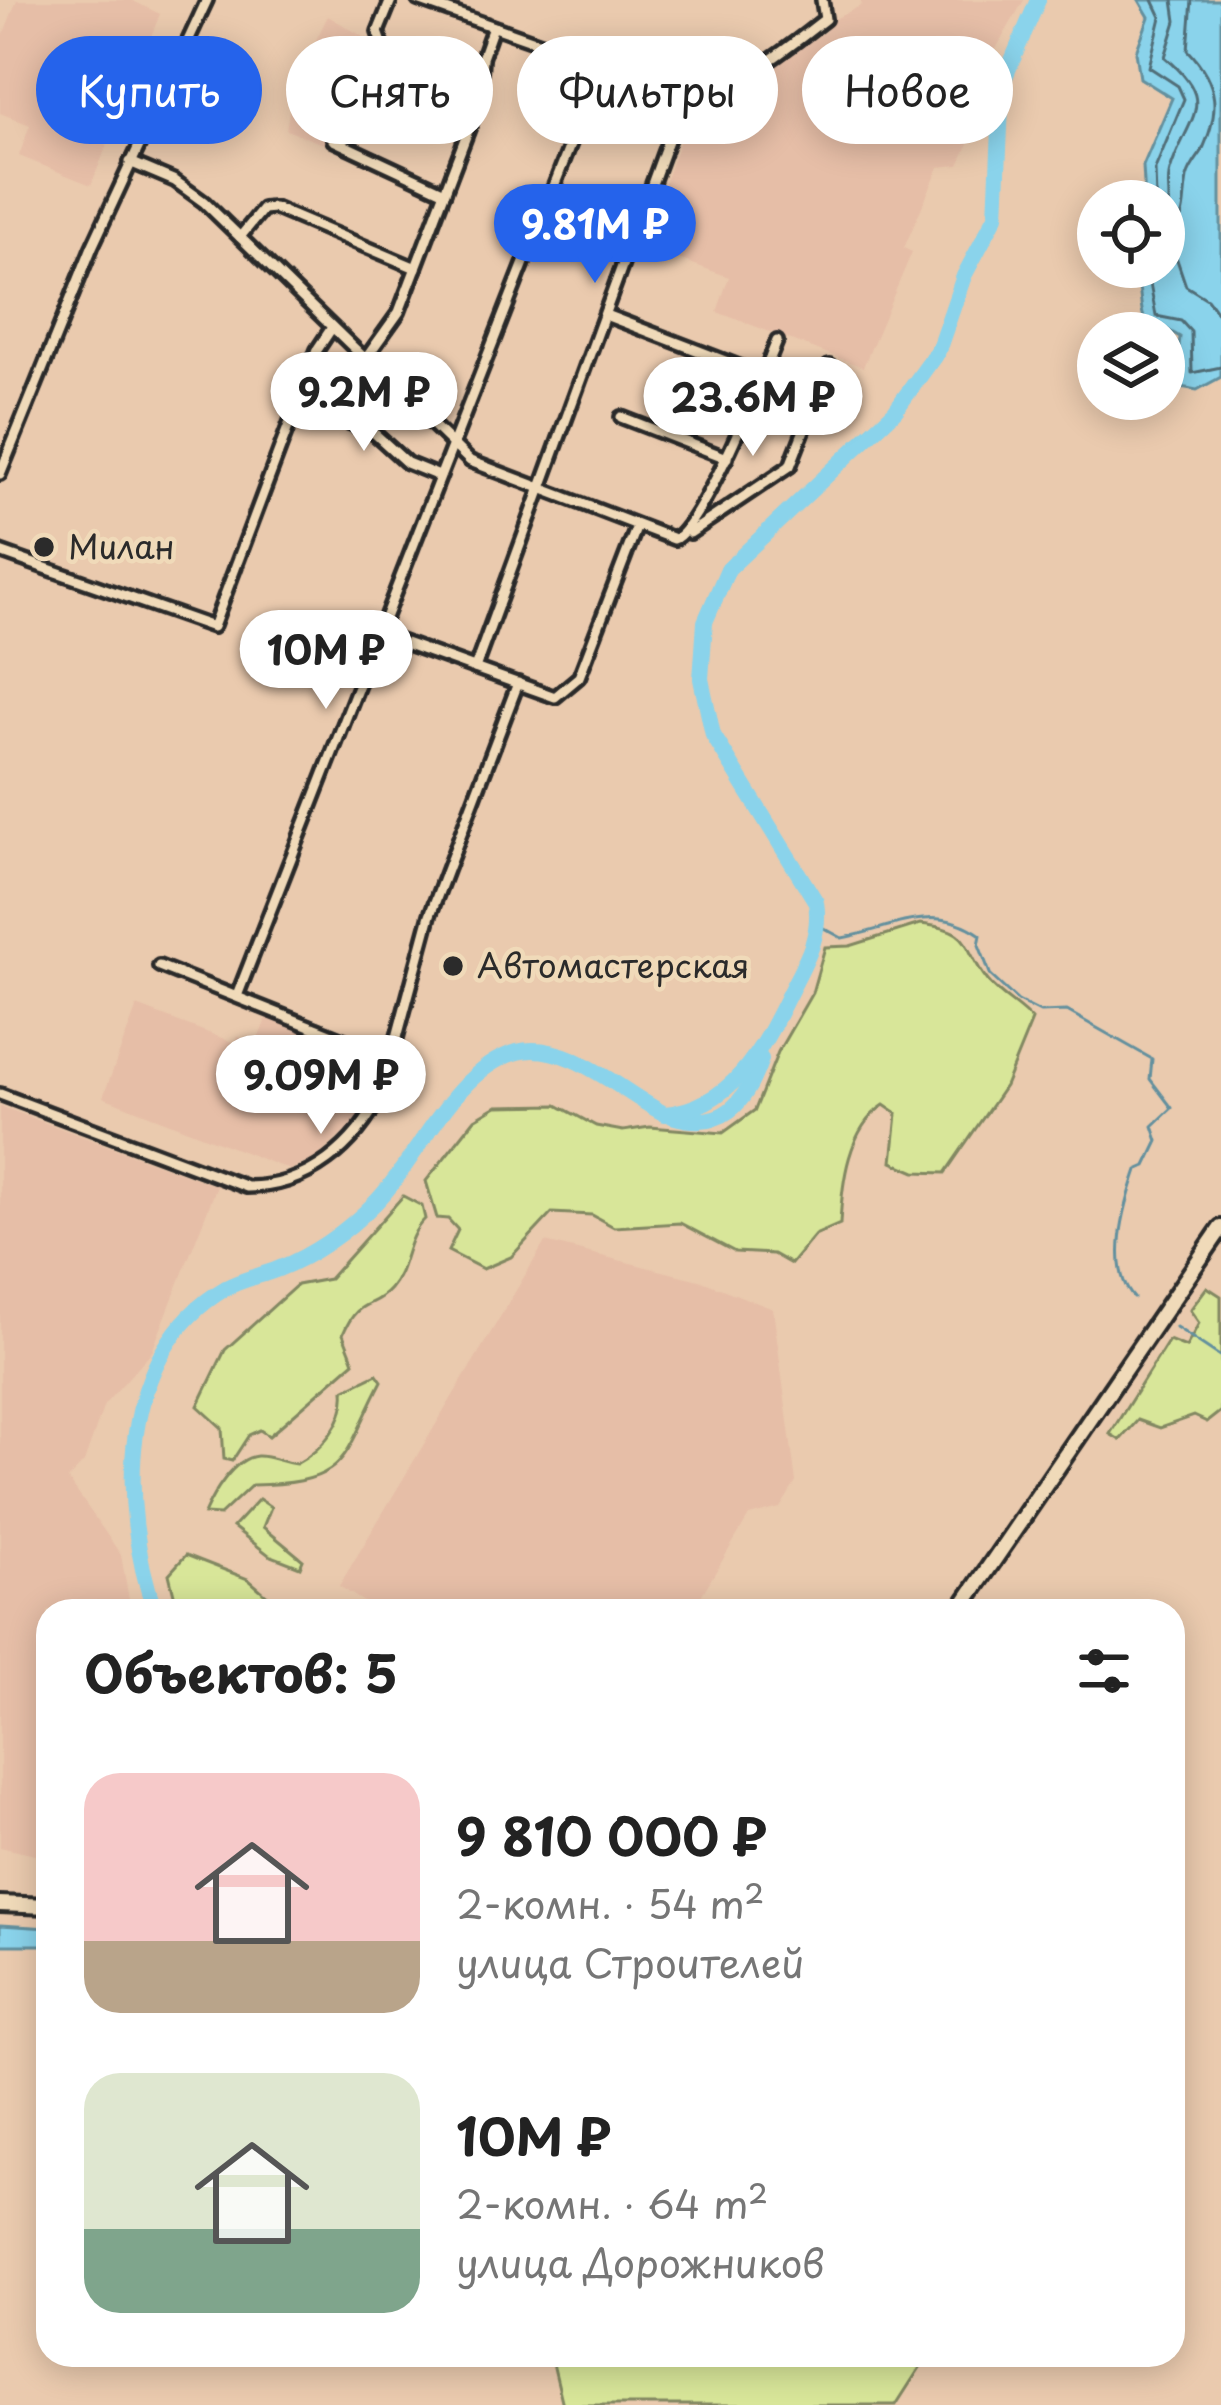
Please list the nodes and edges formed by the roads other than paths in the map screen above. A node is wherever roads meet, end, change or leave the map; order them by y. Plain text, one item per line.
1 (207, 0) edge
2 (391, 0) edge
3 (418, 0) edge
4 (822, 0) edge
5 (493, 27) junction
6 (519, 36) edge
7 (778, 51) edge
8 (571, 144) edge
9 (668, 144) edge
10 (130, 162) junction
11 (445, 193) junction
12 (239, 237) junction
13 (416, 268) junction
14 (608, 316) junction
15 (332, 329) junction
16 (777, 341) dead end
17 (364, 362) junction
18 (829, 366) dead end
19 (764, 376) junction
20 (297, 402) junction
21 (621, 417) dead end
22 (455, 448) junction
23 (727, 458) junction
24 (0, 474) edge
25 (439, 476) junction
26 (542, 490) junction
27 (637, 526) junction
28 (683, 537) junction
29 (0, 552) edge
30 (380, 634) junction
31 (475, 668) junction
32 (518, 683) junction
33 (159, 966) dead end
34 (237, 996) junction
35 (390, 1058) junction
36 (0, 1094) edge
37 (1221, 1228) edge
38 (967, 1599) edge
39 (0, 1904) edge
40 (36, 1906) edge

1 - 10 street
2 - 11 street
3 - 5 street
4 - 7 street
5 - 6 street
5 - 11 street
8 - 22 street
9 - 14 street
10 - 12 street
10 - 24 street
11 - 13 street
12 - 13 street
12 - 15 street
13 - 17 street
14 - 19 street
14 - 26 street
15 - 17 street
15 - 20 street
16 - 19 street
17 - 22 street
18 - 28 street
19 - 23 street
20 - 25 street
20 - 29 street
21 - 23 street
22 - 25 street
22 - 26 street
23 - 28 street
25 - 30 street
26 - 27 street
26 - 31 street
27 - 28 street
27 - 32 street
30 - 31 street
30 - 34 street
31 - 32 street
32 - 35 street
33 - 34 street
34 - 35 street
35 - 36 street
37 - 38 highway
39 - 40 highway

